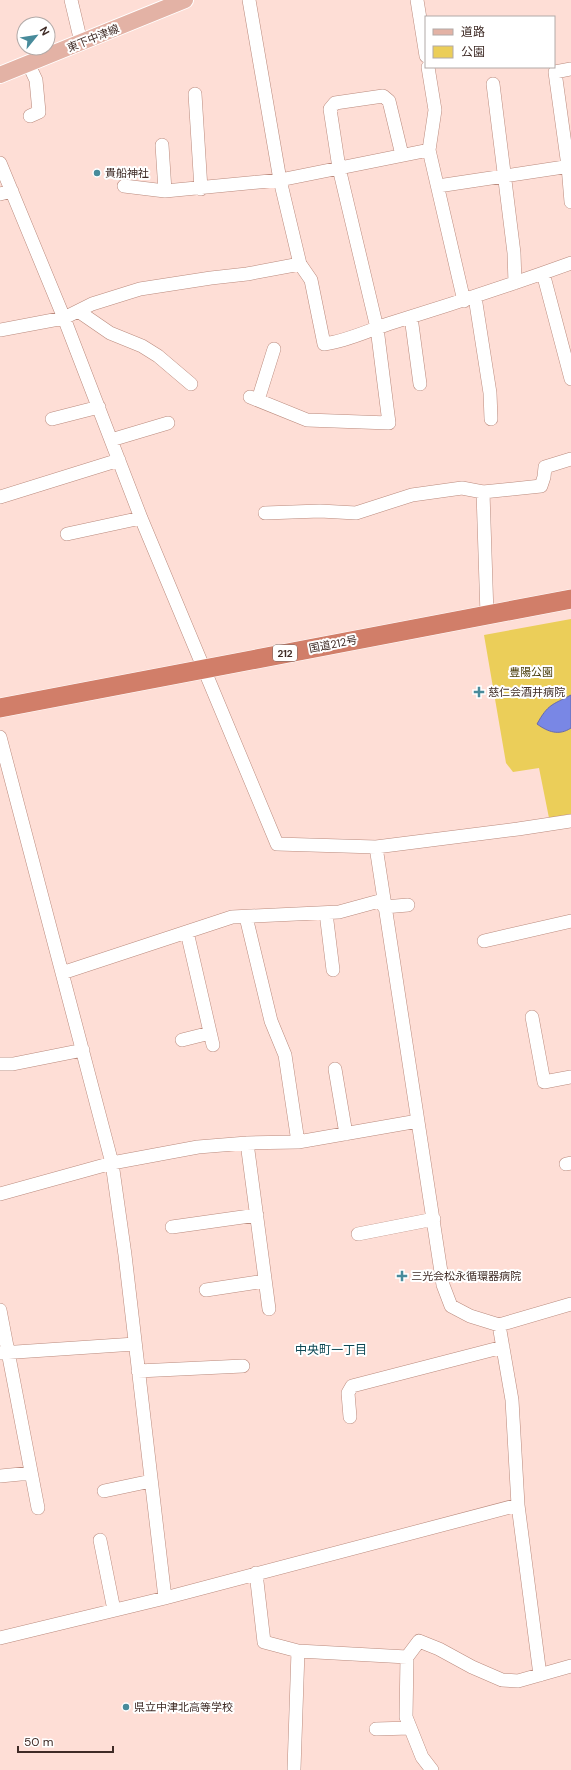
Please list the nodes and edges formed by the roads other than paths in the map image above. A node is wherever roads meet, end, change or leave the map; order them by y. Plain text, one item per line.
1 (71, 0) edge
2 (249, 0) edge
3 (417, 0) edge
4 (176, 2) edge
5 (81, 42) junction
6 (425, 50) edge
7 (28, 64) junction
8 (428, 68) edge
9 (571, 69) edge
10 (0, 74) edge
11 (493, 84) dead end
12 (195, 94) dead end
13 (30, 116) dead end
14 (566, 117) edge
15 (162, 145) dead end
16 (429, 150) junction
17 (402, 155) junction
18 (0, 163) edge
19 (570, 166) edge
20 (339, 168) junction
21 (504, 176) junction
22 (280, 180) junction
23 (124, 186) dead end
24 (438, 186) junction
25 (201, 189) junction
26 (165, 191) junction
27 (6, 192) edge
28 (571, 202) edge
29 (571, 263) edge
30 (300, 264) junction
31 (543, 273) junction
32 (515, 283) junction
33 (469, 299) junction
34 (78, 311) junction
35 (411, 317) junction
36 (64, 318) junction
37 (377, 328) junction
38 (0, 330) edge
39 (274, 349) dead end
40 (571, 379) edge
41 (191, 384) dead end
42 (420, 384) dead end
43 (99, 407) junction
44 (52, 418) dead end
45 (491, 420) dead end
46 (168, 423) dead end
47 (112, 440) junction
48 (571, 459) edge
49 (120, 460) junction
50 (483, 492) junction
51 (0, 498) edge
52 (265, 513) dead end
53 (141, 518) junction
54 (67, 534) dead end
55 (571, 599) edge
56 (487, 615) junction
57 (202, 669) junction
58 (0, 708) edge
59 (0, 737) edge
60 (571, 821) edge
61 (376, 847) junction
62 (384, 904) junction
63 (408, 905) dead end
64 (326, 913) junction
65 (246, 917) junction
66 (571, 921) edge
67 (187, 932) junction
68 (484, 942) dead end
69 (333, 970) dead end
70 (62, 974) junction
71 (532, 1017) dead end
72 (182, 1040) dead end
73 (82, 1050) junction
74 (0, 1064) edge
75 (335, 1069) dead end
76 (571, 1077) edge
77 (418, 1121) junction
78 (346, 1134) junction
79 (298, 1142) junction
80 (247, 1143) junction
81 (112, 1163) junction
82 (0, 1194) edge
83 (256, 1215) junction
84 (434, 1219) junction
85 (172, 1227) dead end
86 (358, 1234) dead end
87 (266, 1281) junction
88 (206, 1290) dead end
89 (571, 1304) edge
90 (269, 1309) dead end
91 (0, 1310) edge
92 (499, 1325) junction
93 (135, 1344) junction
94 (503, 1347) junction
95 (4, 1353) edge
96 (243, 1366) dead end
97 (138, 1371) junction
98 (350, 1417) dead end
99 (31, 1473) junction
100 (0, 1476) edge
101 (151, 1481) junction
102 (104, 1491) dead end
103 (518, 1505) junction
104 (38, 1508) dead end
105 (100, 1540) dead end
106 (256, 1573) junction
107 (164, 1598) junction
108 (114, 1610) junction
109 (0, 1638) edge
110 (298, 1651) junction
111 (407, 1657) junction
112 (571, 1666) edge
113 (540, 1675) junction
114 (410, 1728) junction
115 (376, 1729) dead end
116 (294, 1769) edge
117 (432, 1770) edge

1 - 5 street
2 - 22 street
3 - 6 street
4 - 5 main road, 東下中津線
5 - 7 main road, 東下中津線
7 - 10 main road, 東下中津線
7 - 13 street
8 - 16 street
9 - 14 street
11 - 21 street
12 - 25 street
14 - 19 street
15 - 26 street
16 - 17 street
16 - 24 street
17 - 20 street
17 - 20 street
18 - 27 street
19 - 21 street
19 - 28 street
20 - 22 street
20 - 37 street
21 - 24 street
21 - 32 street
22 - 25 street
22 - 30 street
23 - 26 street
24 - 33 street
25 - 26 street
27 - 36 street
29 - 31 street
30 - 34 street
30 - 37 street
31 - 32 street
31 - 40 street
32 - 33 street
33 - 35 street
33 - 45 street
34 - 36 street
34 - 41 street
35 - 37 street
35 - 42 street
36 - 38 street
36 - 43 street
37 - 39 street
43 - 44 street
43 - 47 street
46 - 47 street
47 - 49 street
48 - 50 street
49 - 51 street
49 - 53 street
50 - 52 street
50 - 56 street
53 - 54 street
53 - 57 street
55 - 56 highway, 国道212号 / 212
56 - 57 highway, 国道212号 / 212
57 - 58 highway, 国道212号 / 212
57 - 61 street
59 - 70 street
60 - 61 street
61 - 62 street
62 - 63 street
62 - 64 street
62 - 77 street
64 - 65 street
64 - 69 street
65 - 67 street
65 - 79 street
66 - 68 street
67 - 70 street
67 - 72 street
70 - 73 street
71 - 76 street
73 - 74 street
73 - 81 street
75 - 78 street
77 - 78 street
77 - 84 street
78 - 79 street
79 - 80 street
80 - 81 street
80 - 83 street
81 - 82 street
81 - 93 street
83 - 85 street
83 - 87 street
84 - 86 street
84 - 92 street
87 - 88 street
87 - 90 street
89 - 92 street
91 - 95 street
92 - 94 street
93 - 95 street
93 - 97 street
94 - 98 street
94 - 103 street
95 - 99 street
96 - 97 street
97 - 101 street
99 - 100 street
99 - 104 street
101 - 102 street
101 - 107 street
103 - 106 street
103 - 113 street
105 - 108 street
106 - 107 street
106 - 110 street
107 - 108 street
108 - 109 street
110 - 111 street
110 - 116 street
111 - 113 street
111 - 114 street
112 - 113 street
114 - 115 street
114 - 117 street

